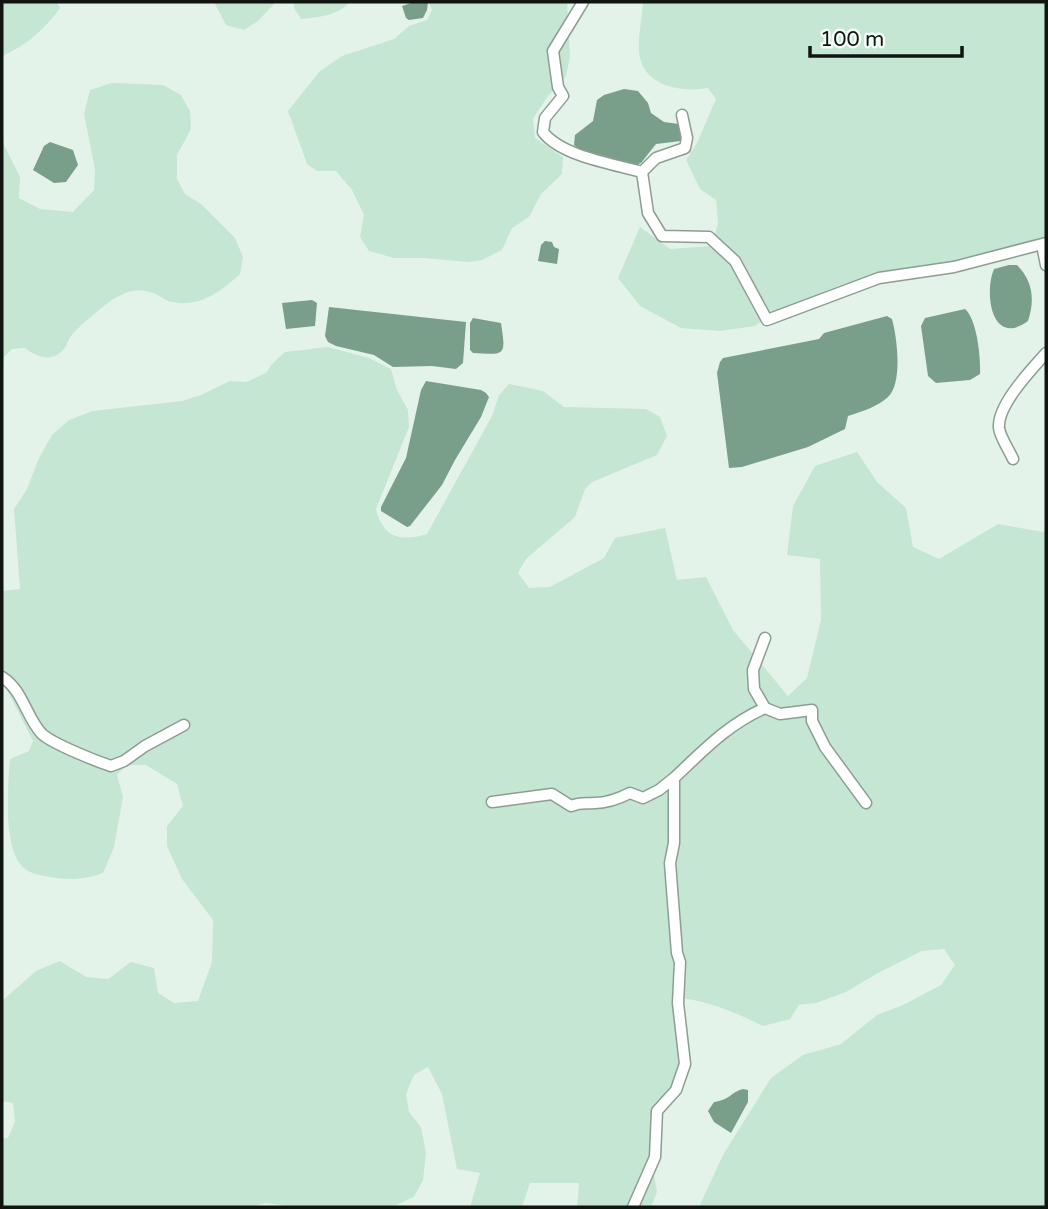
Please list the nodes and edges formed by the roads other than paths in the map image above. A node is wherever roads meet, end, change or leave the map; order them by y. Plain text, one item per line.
1 (583, 2) edge
2 (682, 115) dead end
3 (642, 172) junction
4 (1044, 244) edge
5 (1046, 265) edge
6 (1046, 353) edge
7 (1013, 459) dead end
8 (765, 638) dead end
9 (2, 677) edge
10 (765, 708) junction
11 (184, 725) dead end
12 (674, 778) junction
13 (492, 802) dead end
14 (866, 803) dead end
15 (633, 1207) edge

1 - 3 street
2 - 3 street
3 - 4 street
4 - 5 street
6 - 7 street
8 - 10 street
9 - 11 street
10 - 12 street
10 - 14 street
12 - 13 street
12 - 15 street

